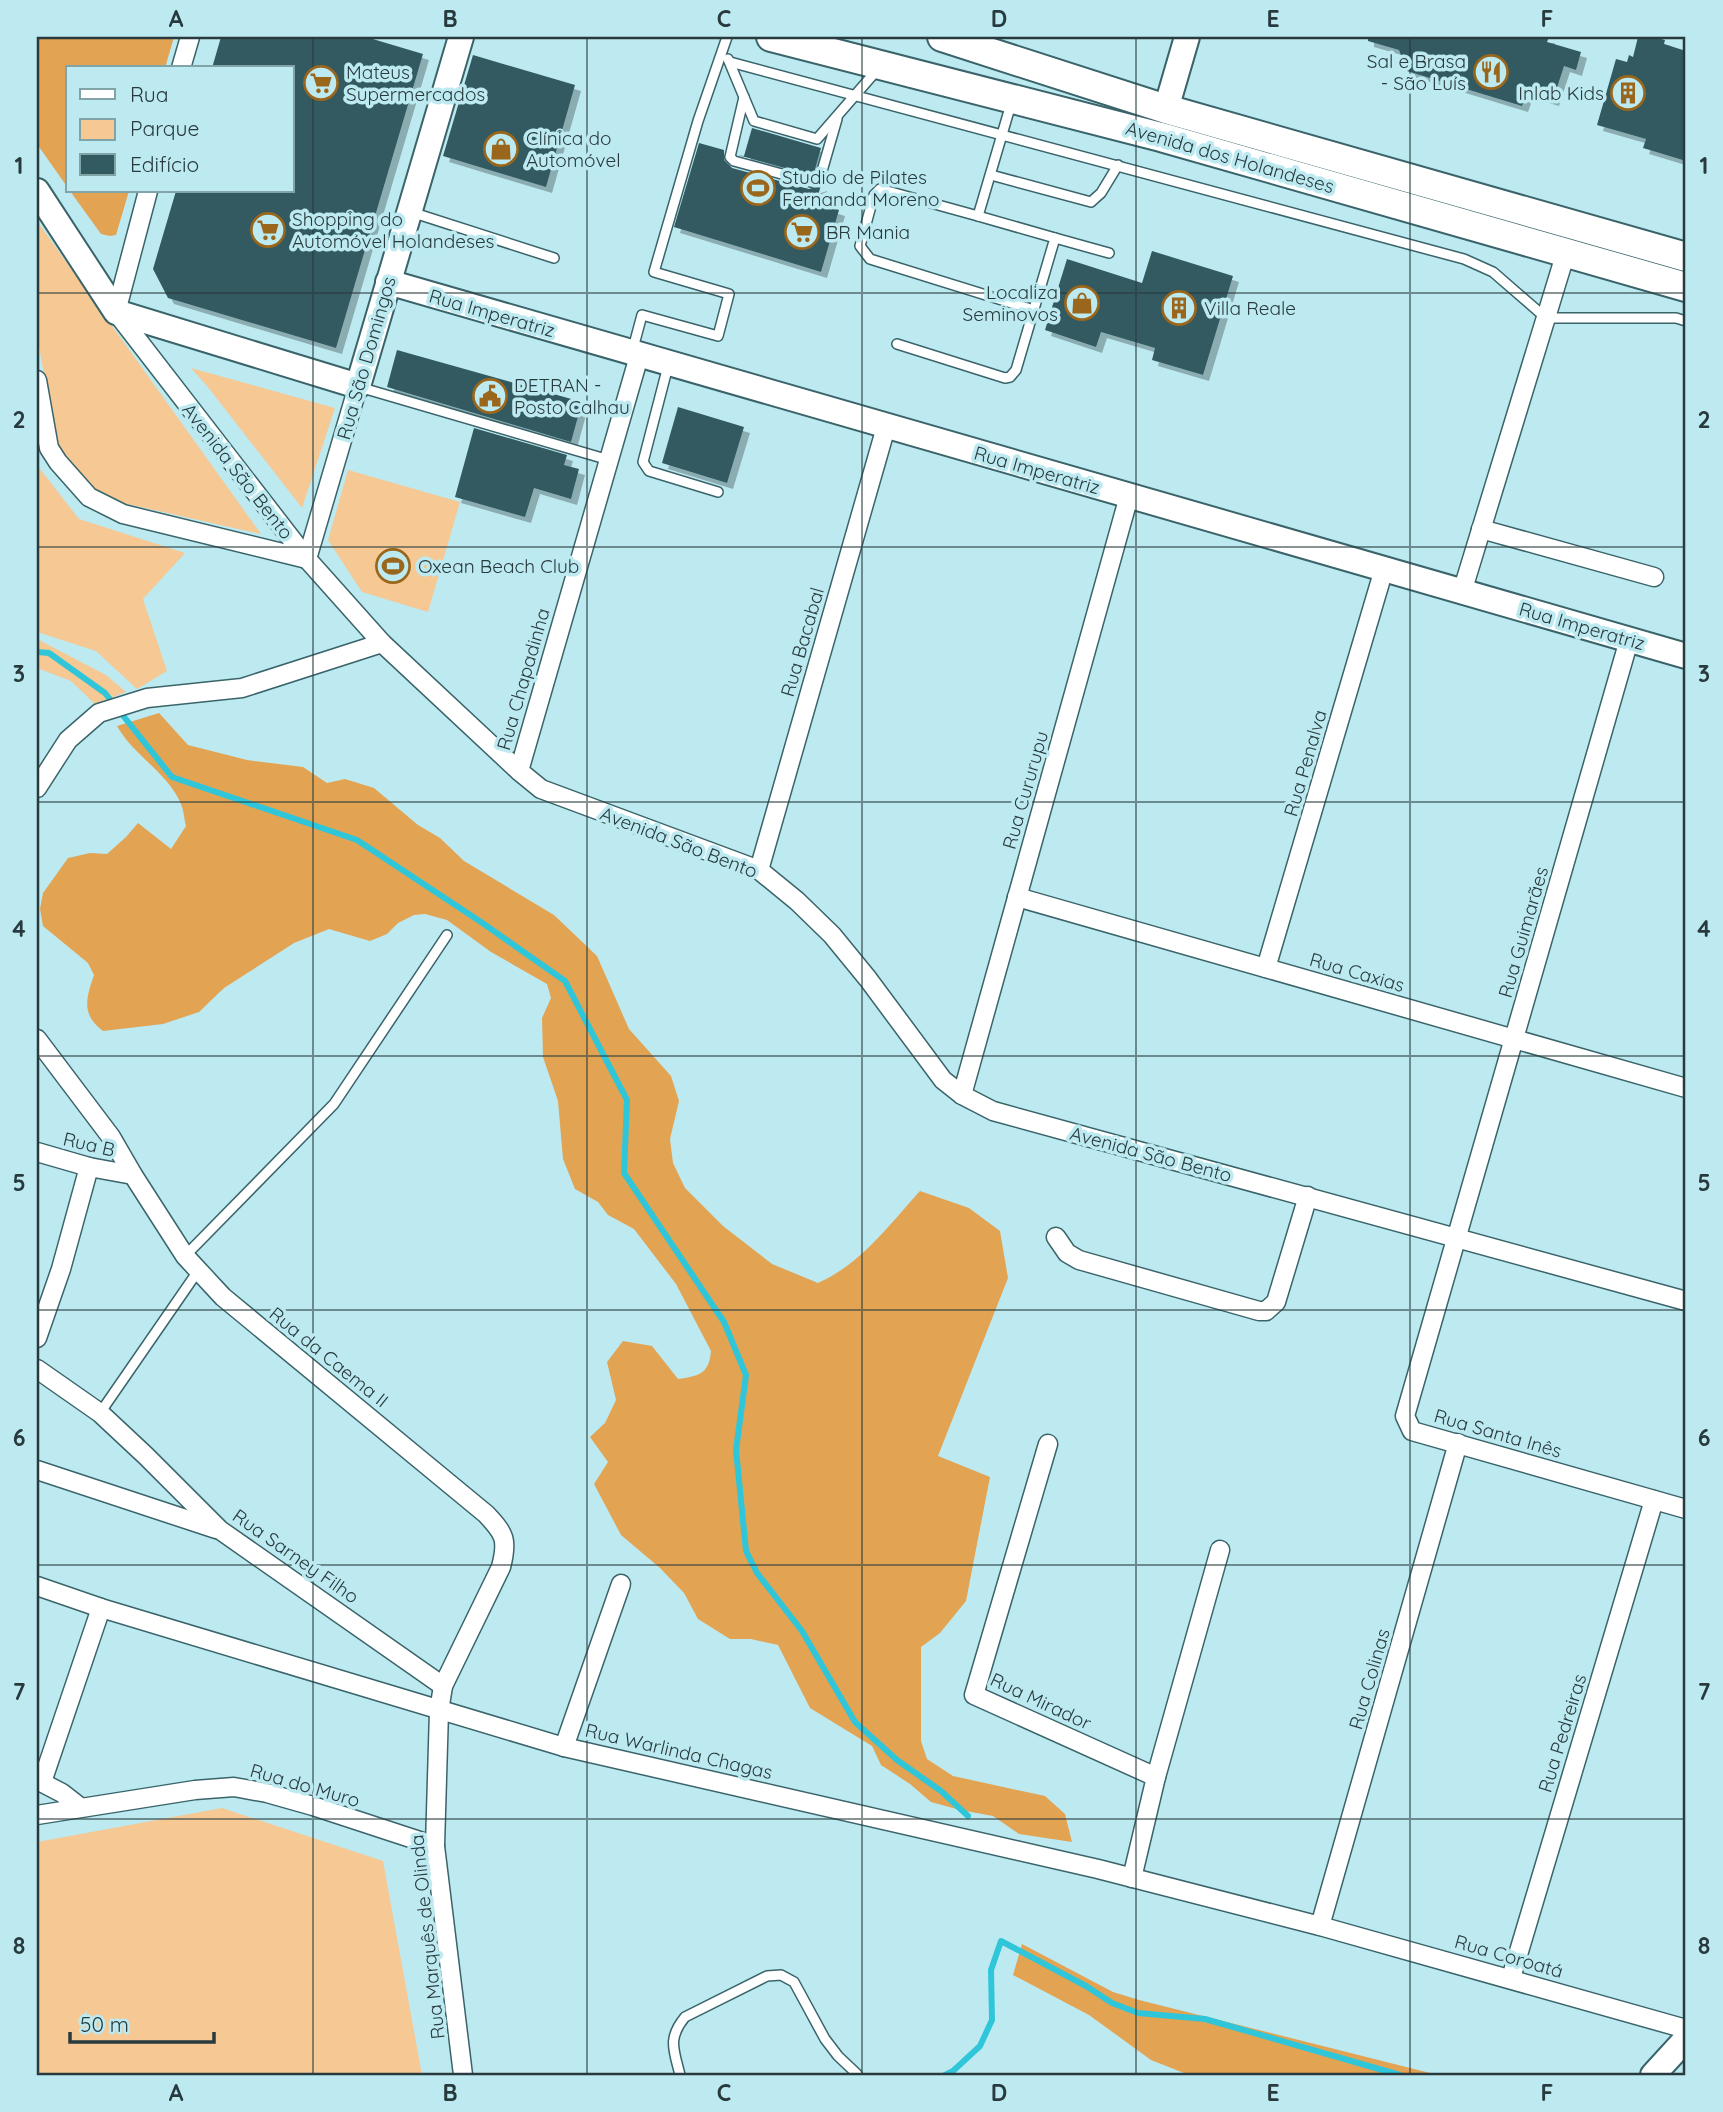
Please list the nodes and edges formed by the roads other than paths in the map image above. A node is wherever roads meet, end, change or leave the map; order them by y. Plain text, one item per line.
1 (190, 37) edge
2 (461, 37) edge
3 (727, 37) edge
4 (771, 37) edge
5 (942, 37) edge
6 (1187, 37) edge
7 (723, 48) junction
8 (730, 62) junction
9 (881, 65) junction
10 (182, 66) edge
11 (857, 95) junction
12 (744, 97) junction
13 (1013, 99) junction
14 (1166, 109) junction
15 (838, 116) junction
16 (1003, 134) junction
17 (1118, 165) junction
18 (991, 175) junction
19 (37, 191) edge
20 (148, 192) edge
21 (409, 211) junction
22 (978, 216) junction
23 (1055, 238) junction
24 (1566, 252) junction
25 (1109, 254) dead end
26 (1686, 257) edge
27 (554, 258) dead end
28 (388, 282) junction
29 (1686, 287) edge
30 (1034, 310) junction
31 (116, 312) junction
32 (1546, 318) junction
33 (1686, 321) edge
34 (897, 344) dead end
35 (635, 355) junction
36 (669, 364) junction
37 (37, 380) edge
38 (358, 386) junction
39 (886, 426) junction
40 (609, 460) junction
41 (718, 492) dead end
42 (1129, 496) junction
43 (1481, 529) junction
44 (307, 559) junction
45 (1384, 569) junction
46 (1654, 577) dead end
47 (1462, 592) junction
48 (1629, 640) junction
49 (382, 643) junction
50 (1686, 656) edge
51 (519, 771) junction
52 (37, 788) edge
53 (759, 870) junction
54 (1017, 897) junction
55 (447, 935) dead end
56 (1266, 968) junction
57 (37, 1039) edge
58 (1514, 1039) junction
59 (1686, 1088) edge
60 (962, 1096) junction
61 (37, 1152) edge
62 (89, 1167) junction
63 (133, 1175) junction
64 (1308, 1196) junction
65 (1056, 1237) dead end
66 (1458, 1237) junction
67 (186, 1256) junction
68 (198, 1271) junction
69 (1686, 1301) edge
70 (37, 1338) edge
71 (37, 1369) edge
72 (100, 1413) junction
73 (1458, 1443) junction
74 (1048, 1444) dead end
75 (37, 1470) edge
76 (1654, 1500) junction
77 (1686, 1509) edge
78 (220, 1530) junction
79 (1220, 1550) dead end
80 (621, 1584) dead end
81 (37, 1586) edge
82 (101, 1608) junction
83 (443, 1686) junction
84 (439, 1711) junction
85 (564, 1746) junction
86 (1156, 1777) junction
87 (39, 1781) edge
88 (80, 1807) junction
89 (37, 1815) edge
90 (435, 1846) junction
91 (1132, 1878) junction
92 (1320, 1926) junction
93 (1511, 1978) junction
94 (1686, 2029) edge
95 (1686, 2039) edge
96 (857, 2074) edge
97 (463, 2075) edge
98 (680, 2075) edge
99 (1653, 2075) edge

1 - 10 street
2 - 21 street, Rua São Domingos
3 - 7 lane
4 - 9 main road, Avenida dos Holandeses
5 - 14 main road, Avenida dos Holandeses
6 - 14 street
7 - 8 lane
7 - 35 lane
8 - 11 lane
8 - 12 lane
9 - 11 lane
9 - 13 main road, Avenida dos Holandeses
11 - 15 lane
11 - 16 lane
12 - 15 lane
12 - 15 lane
13 - 16 lane
13 - 24 main road, Avenida dos Holandeses
14 - 26 main road, Avenida dos Holandeses
16 - 17 lane
16 - 18 lane
17 - 18 lane
17 - 32 lane
18 - 22 lane
19 - 31 street, Avenida São Bento
20 - 31 street
21 - 27 lane
21 - 28 street, Rua São Domingos
22 - 23 lane
22 - 30 lane
23 - 25 lane
23 - 30 lane
24 - 29 main road, Avenida dos Holandeses
24 - 32 street
28 - 35 street, Rua Imperatriz
28 - 38 street, Rua São Domingos
30 - 34 lane
31 - 38 street
31 - 44 street, Avenida São Bento
32 - 33 lane
32 - 43 street
35 - 36 street, Rua Imperatriz
35 - 40 street, Rua Chapadinha
36 - 39 street, Rua Imperatriz
36 - 41 lane
37 - 44 street
38 - 40 lane
38 - 44 street, Rua São Domingos
39 - 42 street, Rua Imperatriz
39 - 53 street, Rua Bacabal
40 - 51 street, Rua Chapadinha
42 - 45 street, Rua Imperatriz
42 - 54 street, Rua Cururupu
43 - 46 street
43 - 47 street
44 - 49 street, Avenida São Bento
45 - 47 street, Rua Imperatriz
45 - 56 street, Rua Penalva
47 - 48 street, Rua Imperatriz
48 - 50 street, Rua Imperatriz
48 - 58 street, Rua Guimarães
49 - 51 street, Avenida São Bento
49 - 52 street
51 - 53 street, Avenida São Bento
53 - 60 street, Avenida São Bento
54 - 56 street, Rua Caxias
54 - 60 street, Rua Cururupu
55 - 67 lane
56 - 58 street, Rua Caxias
57 - 63 street, Rua da Caema II
58 - 59 street, Rua Caxias
58 - 66 street, Rua Guimarães
60 - 64 street, Avenida São Bento
61 - 62 street, Rua B
62 - 63 street, Rua B
62 - 70 street
63 - 67 street, Rua da Caema II
64 - 65 street
64 - 66 street, Avenida São Bento
66 - 69 street, Avenida São Bento
66 - 73 street, Rua Santa Inês
67 - 68 street, Rua da Caema II
68 - 72 lane
68 - 83 street, Rua da Caema II
71 - 72 street, Rua Sarney Filho
72 - 78 street, Rua Sarney Filho
73 - 76 street, Rua Santa Inês
73 - 92 street, Rua Colinas
74 - 86 street, Rua Mirador
75 - 78 street
76 - 77 street, Rua Santa Inês
76 - 93 street, Rua Pedreiras
78 - 83 street, Rua Sarney Filho
79 - 86 street
80 - 85 street
81 - 82 street, Rua Warlinda Chagas
82 - 84 street, Rua Warlinda Chagas
82 - 87 street
83 - 84 street, Rua da Caema II
84 - 85 street, Rua Warlinda Chagas
84 - 90 street, Rua Marquês de Olinda
85 - 91 street, Rua Warlinda Chagas
86 - 91 street
87 - 88 street
88 - 89 street, Rua do Muro
88 - 90 street, Rua do Muro
90 - 97 street, Rua Marquês de Olinda
91 - 92 street, Rua Warlinda Chagas
92 - 93 street, Rua Coroatá
93 - 94 street, Rua Coroatá
95 - 99 street
96 - 98 lane

